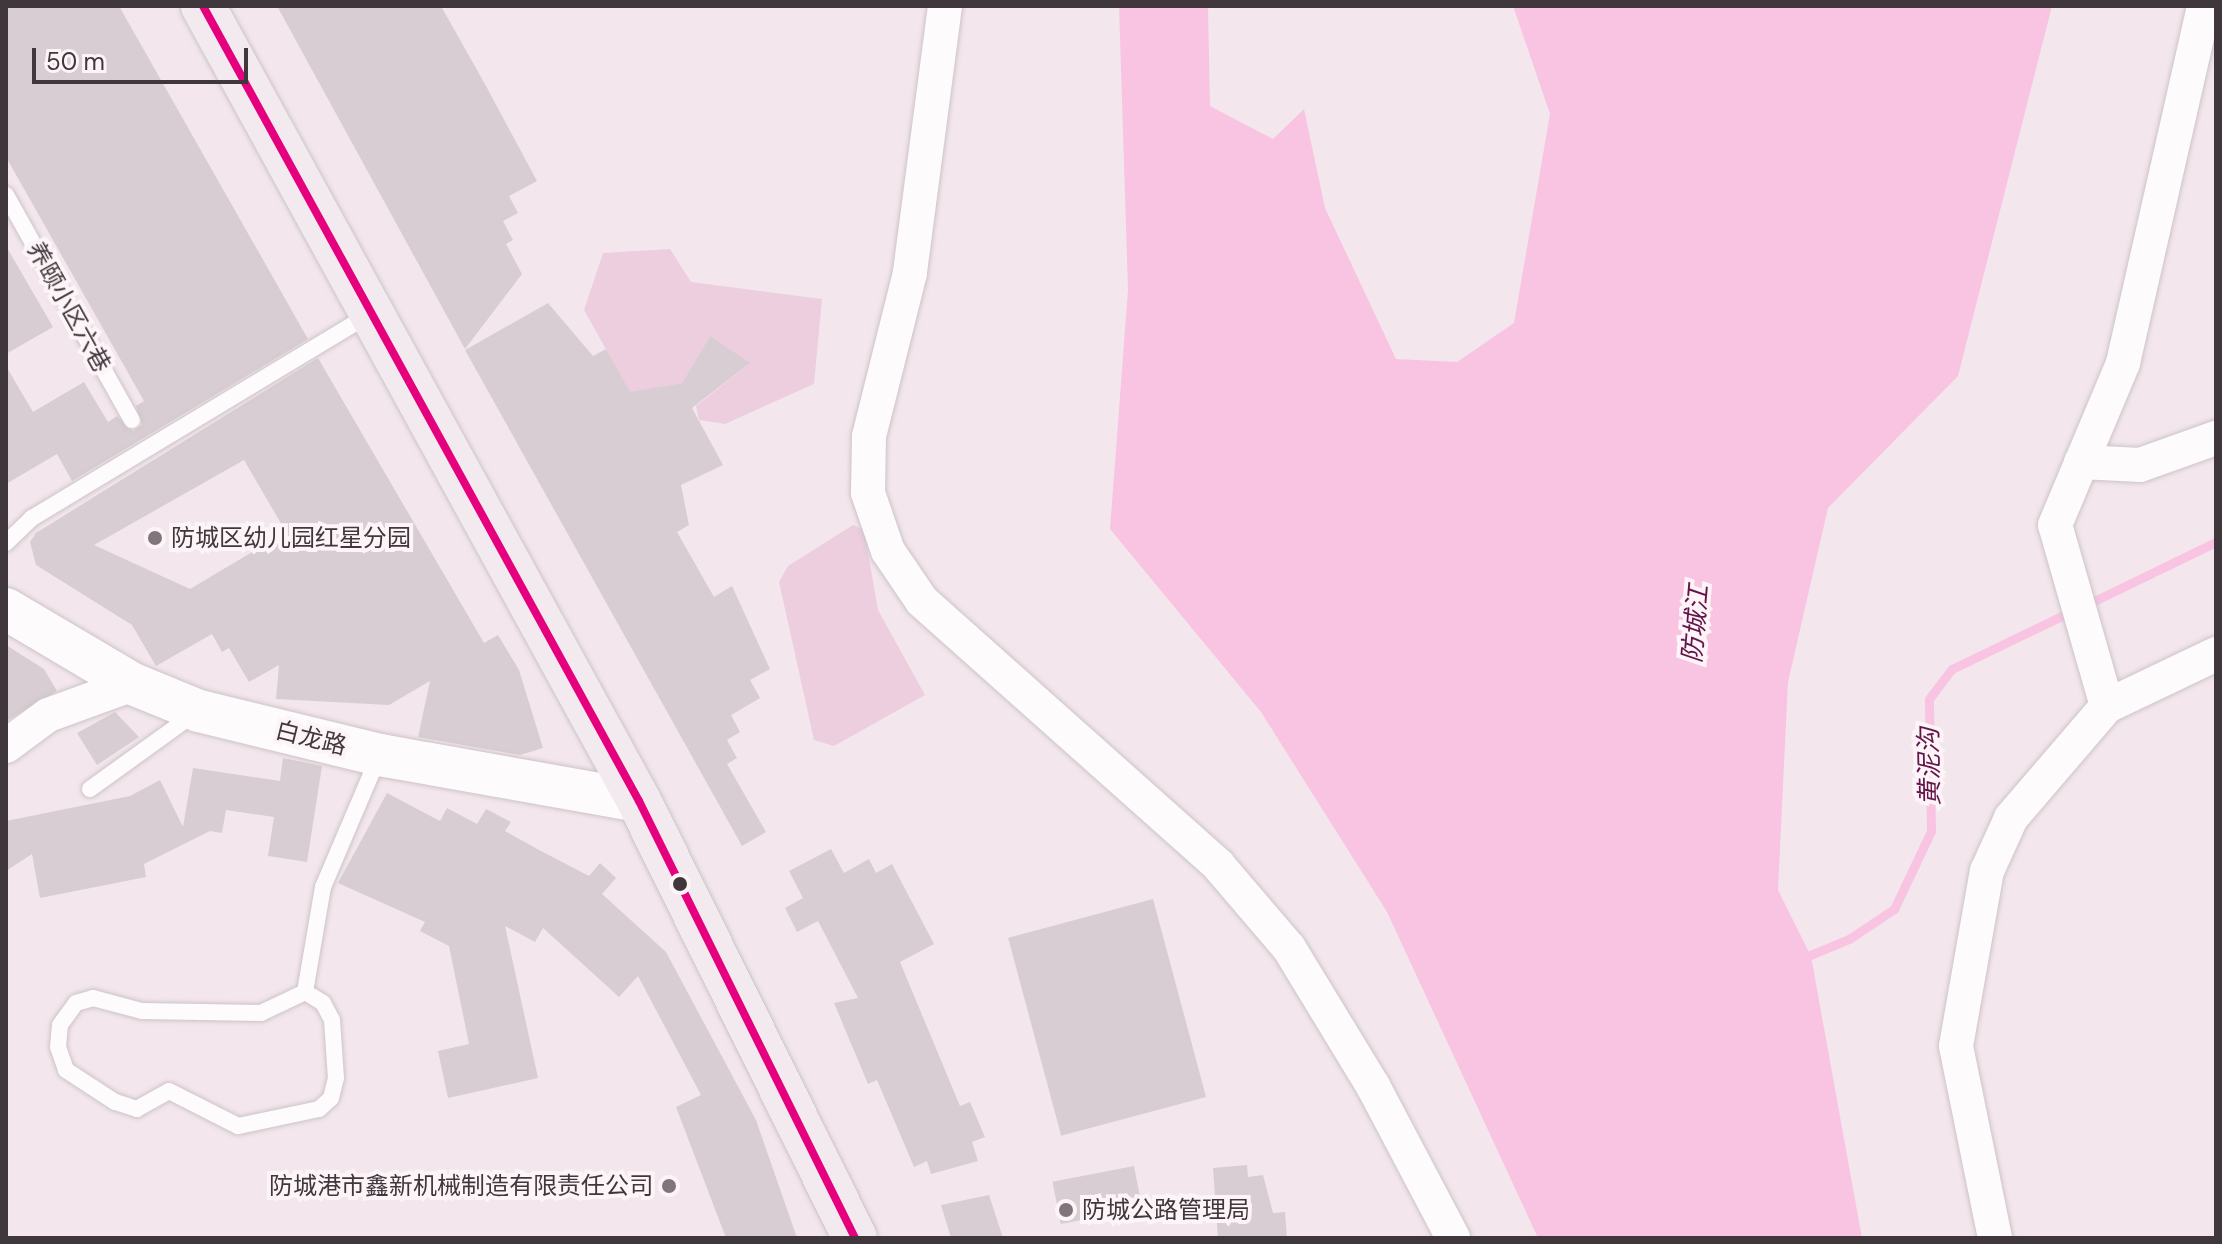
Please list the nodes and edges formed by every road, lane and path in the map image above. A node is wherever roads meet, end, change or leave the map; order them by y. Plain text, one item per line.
1 (203, 6) edge
2 (945, 6) edge
3 (2204, 6) edge
4 (6, 195) edge
5 (372, 313) junction
6 (132, 420) dead end
7 (2216, 438) edge
8 (2081, 462) junction
9 (6, 543) edge
10 (6, 609) edge
11 (2216, 654) edge
12 (133, 684) junction
13 (2107, 706) junction
14 (199, 711) junction
15 (6, 746) edge
16 (380, 755) junction
17 (90, 789) dead end
18 (639, 801) junction
19 (305, 992) junction
20 (855, 1238) edge
21 (1453, 1238) edge
22 (1995, 1238) edge

1 - 5 main road
2 - 21 street
3 - 8 street
4 - 6 lane, 养颐小区六巷
5 - 9 lane
5 - 18 main road
7 - 8 street
8 - 13 street
10 - 12 street, 白龙路
11 - 13 street
12 - 14 street, 白龙路
12 - 15 street
13 - 22 street
14 - 16 street, 白龙路
14 - 17 lane
16 - 18 street, 白龙路
16 - 19 lane
18 - 20 main road
19 - 19 lane

